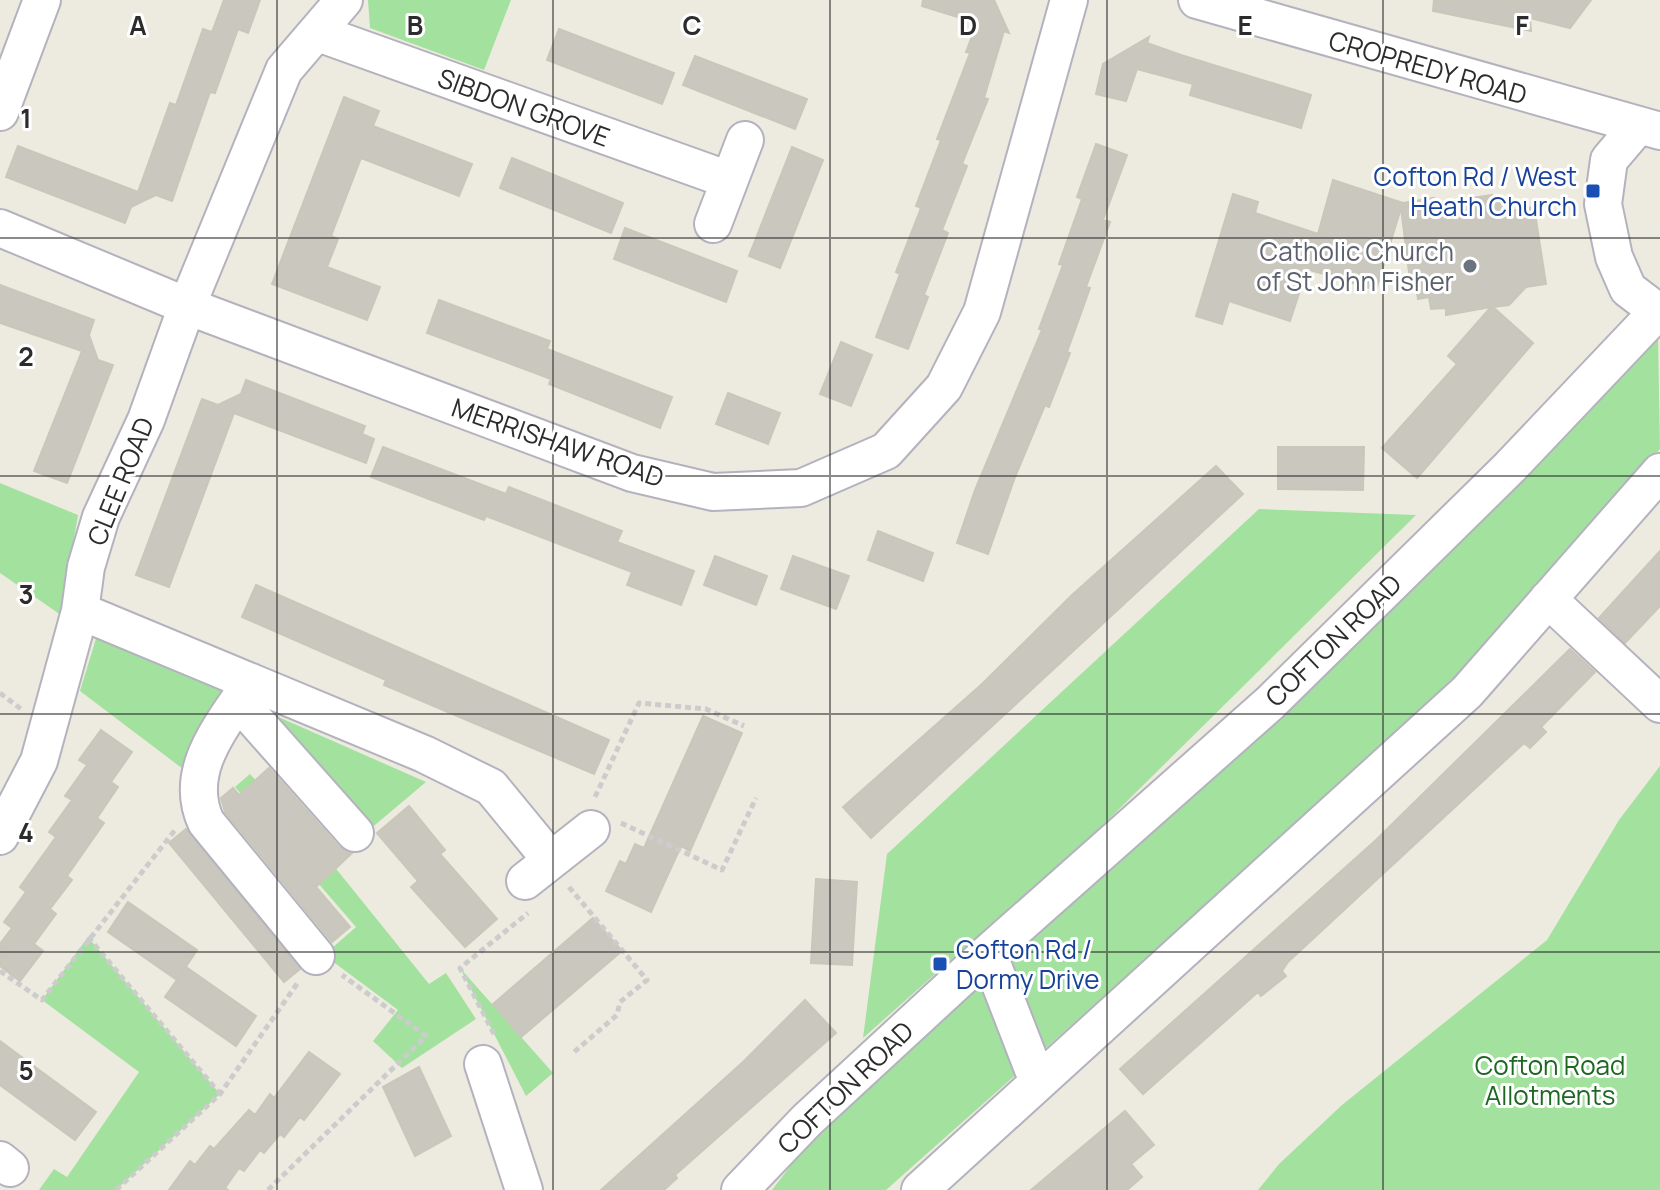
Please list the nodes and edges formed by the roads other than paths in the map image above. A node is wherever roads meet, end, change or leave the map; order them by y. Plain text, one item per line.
1 (42, 0) edge
2 (344, 0) edge
3 (1069, 0) edge
4 (1214, 2) edge
5 (318, 33) junction
6 (0, 112) edge
7 (1648, 129) edge
8 (745, 140) dead end
9 (729, 180) junction
10 (713, 224) dead end
11 (0, 228) edge
12 (187, 306) junction
13 (1658, 310) edge
14 (1660, 472) edge
15 (1548, 599) junction
16 (80, 611) junction
17 (244, 692) junction
18 (1660, 704) edge
19 (604, 825) road end
20 (355, 833) dead end
21 (0, 836) edge
22 (988, 953) junction
23 (316, 956) road end
24 (491, 1054) road end
25 (1038, 1082) junction
26 (524, 1190) edge
27 (740, 1190) edge
28 (920, 1190) edge

1 - 6 street
2 - 5 street, CLEE ROAD
3 - 12 street, MERRISHAW ROAD
4 - 7 street, CROPREDY ROAD
5 - 9 street, SIBDON GROVE
5 - 12 street, CLEE ROAD
7 - 13 street
8 - 9 street
9 - 10 street
11 - 12 street, MERRISHAW ROAD
12 - 16 street, CLEE ROAD
13 - 22 street, COFTON ROAD
14 - 15 street
15 - 18 street
15 - 25 street
16 - 17 street
16 - 21 street, CLEE ROAD
17 - 19 street
17 - 20 street
17 - 23 street
22 - 25 street
22 - 27 street, COFTON ROAD
24 - 26 street
25 - 28 street

